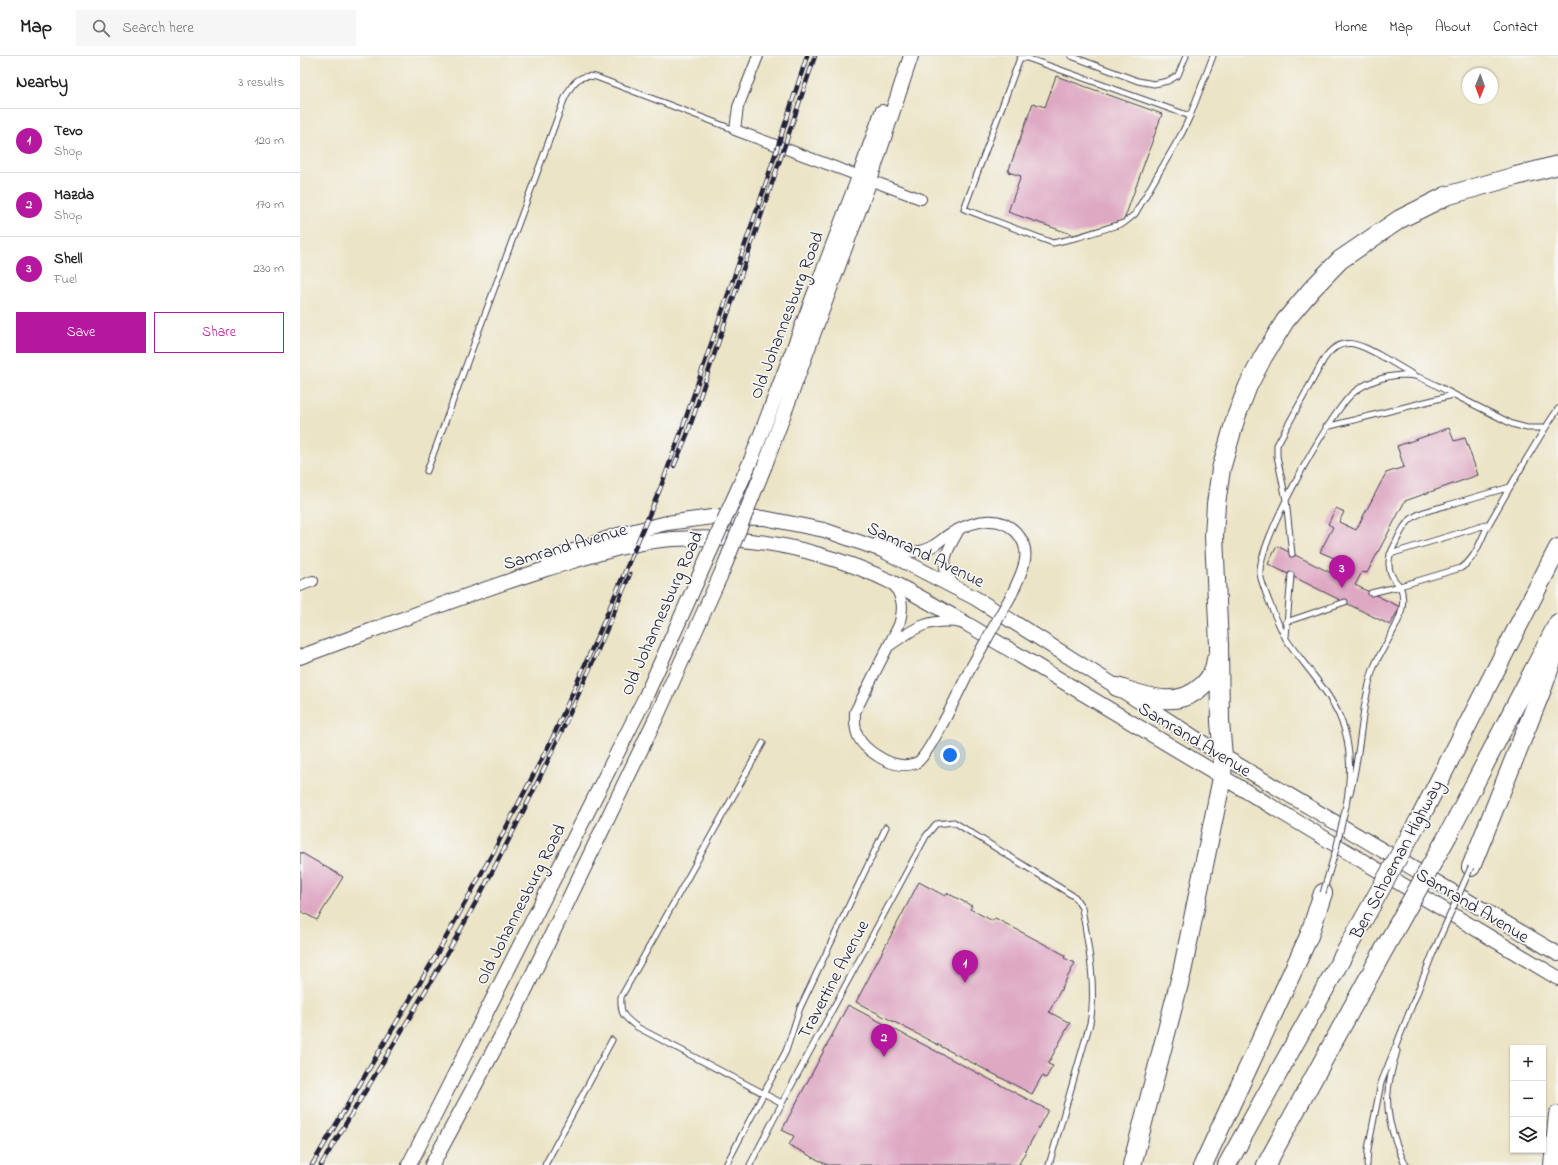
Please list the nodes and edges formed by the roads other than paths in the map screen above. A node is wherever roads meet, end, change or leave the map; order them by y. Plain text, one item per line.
1 (758, 56) edge
2 (900, 56) edge
3 (911, 56) edge
4 (1071, 56) edge
5 (1186, 56) edge
6 (1213, 56) edge
7 (1190, 116) junction
8 (735, 130) junction
9 (1558, 165) edge
10 (864, 179) junction
11 (921, 199) dead end
12 (1417, 376) junction
13 (1453, 394) junction
14 (1558, 410) edge
15 (1326, 428) junction
16 (1545, 428) junction
17 (427, 471) dead end
18 (1510, 487) junction
19 (1286, 500) junction
20 (1489, 524) junction
21 (824, 530) junction
22 (959, 530) junction
23 (1558, 548) edge
24 (1292, 554) dead end
25 (1390, 554) junction
26 (1291, 575) dead end
27 (313, 581) dead end
28 (893, 583) junction
29 (300, 586) edge
30 (493, 586) junction
31 (1400, 586) junction
32 (957, 589) junction
33 (1371, 593) dead end
34 (1345, 602) dead end
35 (1286, 622) junction
36 (1558, 623) edge
37 (967, 624) junction
38 (1286, 638) junction
39 (1558, 644) edge
40 (1219, 645) junction
41 (886, 649) junction
42 (300, 657) edge
43 (1118, 687) junction
44 (763, 743) dead end
45 (1223, 756) junction
46 (1222, 778) junction
47 (1347, 805) junction
48 (886, 828) dead end
49 (1471, 867) joint
50 (1323, 893) joint
51 (1558, 954) edge
52 (1558, 978) edge
53 (1405, 1023) junction
54 (612, 1040) dead end
55 (765, 1094) junction
56 (782, 1103) junction
57 (1558, 1115) edge
58 (1556, 1142) edge
59 (409, 1165) edge
60 (432, 1165) edge
61 (545, 1165) edge
62 (726, 1165) edge
63 (750, 1165) edge
64 (1049, 1165) edge
65 (1132, 1165) edge
66 (1203, 1165) edge
67 (1227, 1165) edge
68 (1266, 1165) edge
69 (1367, 1165) edge
70 (1406, 1165) edge
71 (1553, 1165) edge

1 - 8 street
2 - 10 main road, Old Johannesburg Road
3 - 10 main road, Old Johannesburg Road
4 - 5 lane
6 - 7 lane
7 - 7 lane
8 - 10 street
8 - 17 lane
9 - 40 highway
10 - 11 street
10 - 59 main road, Old Johannesburg Road, bridge
10 - 60 main road, Old Johannesburg Road, bridge
12 - 13 lane
12 - 15 lane
12 - 19 lane
13 - 15 lane
13 - 16 lane
14 - 16 lane
15 - 19 lane
16 - 18 lane
18 - 20 lane
18 - 25 lane
19 - 24 lane
19 - 38 lane
20 - 25 lane
20 - 31 lane
21 - 22 street
21 - 30 main road, Samrand Avenue
21 - 32 main road, Samrand Avenue
22 - 32 street
22 - 41 street, bridge
23 - 67 highway, Ben Schoeman Highway, bridge
25 - 31 lane
26 - 35 lane
27 - 29 street
28 - 30 main road, Samrand Avenue
28 - 37 main road, Samrand Avenue
28 - 41 street
30 - 42 main road
31 - 33 lane
31 - 47 lane
32 - 43 main road, Samrand Avenue
34 - 35 lane
35 - 38 lane
36 - 68 highway, Ben Schoeman Highway, bridge
37 - 41 street
37 - 46 main road, Samrand Avenue
38 - 47 lane
39 - 49 highway
40 - 43 highway
40 - 45 highway
43 - 45 main road, Samrand Avenue
44 - 55 lane
45 - 46 highway
45 - 51 main road, Samrand Avenue
46 - 52 main road, Samrand Avenue
46 - 65 highway
47 - 50 lane, bridge
48 - 55 lane
49 - 53 lane, bridge
50 - 66 highway
53 - 69 lane
53 - 70 lane
54 - 61 lane
55 - 56 lane
55 - 62 lane
56 - 63 lane, Travertine Avenue
56 - 64 lane, Travertine Avenue
57 - 58 highway
58 - 71 highway

